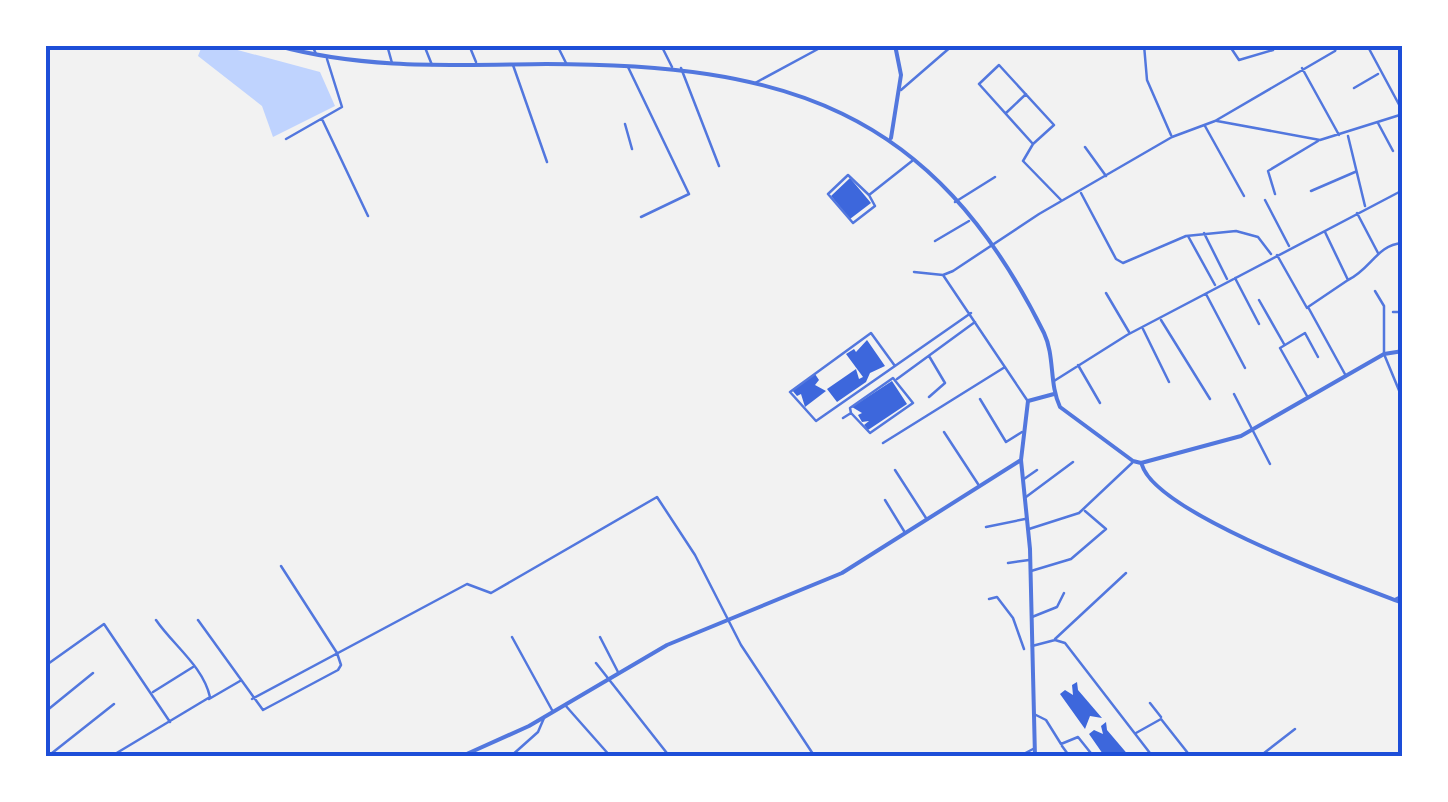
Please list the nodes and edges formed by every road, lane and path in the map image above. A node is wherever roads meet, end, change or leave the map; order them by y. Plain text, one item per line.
1 (275, 45) edge
2 (312, 45) edge
3 (386, 45) edge
4 (424, 45) edge
5 (468, 45) edge
6 (557, 45) edge
7 (661, 45) edge
8 (895, 45) edge
9 (953, 45) edge
10 (1144, 45) edge
11 (1229, 45) edge
12 (1270, 45) edge
13 (1337, 45) edge
14 (1367, 45) edge
15 (818, 49) dead end
16 (316, 55) junction
17 (327, 58) junction
18 (392, 64) junction
19 (566, 64) junction
20 (512, 65) junction
21 (433, 66) junction
22 (477, 66) junction
23 (628, 66) junction
24 (672, 67) junction
25 (680, 68) junction
26 (1302, 68) junction
27 (1380, 73) junction
28 (754, 84) junction
29 (1354, 88) dead end
30 (898, 92) junction
31 (1026, 94) junction
32 (1403, 113) edge
33 (1005, 114) junction
34 (322, 119) junction
35 (1216, 120) junction
36 (1378, 121) junction
37 (625, 124) dead end
38 (1204, 124) junction
39 (1348, 134) junction
40 (1172, 137) junction
41 (1340, 137) junction
42 (891, 138) junction
43 (286, 140) dead end
44 (1320, 140) junction
45 (1033, 144) junction
46 (1085, 147) dead end
47 (632, 149) dead end
48 (1392, 151) dead end
49 (914, 160) junction
50 (547, 162) dead end
51 (719, 166) dead end
52 (1355, 172) junction
53 (1106, 177) junction
54 (996, 178) dead end
55 (1403, 190) edge
56 (1310, 191) dead end
57 (1081, 192) junction
58 (1276, 194) dead end
59 (869, 195) junction
60 (1244, 196) dead end
61 (1265, 200) dead end
62 (1062, 201) junction
63 (954, 202) junction
64 (1365, 208) junction
65 (1357, 212) junction
66 (368, 216) dead end
67 (641, 217) dead end
68 (970, 220) junction
69 (1324, 231) junction
70 (1204, 233) junction
71 (1188, 236) junction
72 (935, 242) dead end
73 (1402, 243) edge
74 (1290, 247) junction
75 (993, 248) junction
76 (1274, 254) junction
77 (1378, 254) junction
78 (914, 272) dead end
79 (943, 276) junction
80 (1234, 276) junction
81 (1228, 280) junction
82 (1348, 280) junction
83 (1216, 287) junction
84 (1375, 291) dead end
85 (1106, 293) dead end
86 (1206, 293) junction
87 (1260, 300) dead end
88 (1308, 309) junction
89 (1394, 312) dead end
90 (1403, 312) edge
91 (972, 313) junction
92 (1160, 318) junction
93 (977, 321) junction
94 (1259, 324) dead end
95 (1142, 327) junction
96 (1130, 333) junction
97 (1284, 345) junction
98 (1403, 352) edge
99 (1384, 354) junction
100 (929, 356) junction
101 (1318, 357) dead end
102 (1078, 365) junction
103 (896, 366) junction
104 (1007, 366) junction
105 (1245, 368) dead end
106 (1346, 376) junction
107 (896, 379) junction
108 (1053, 382) junction
109 (1169, 382) dead end
110 (1054, 394) junction
111 (1234, 394) dead end
112 (929, 397) dead end
113 (1308, 397) junction
114 (980, 399) dead end
115 (1210, 399) dead end
116 (1403, 400) edge
117 (1028, 401) junction
118 (1100, 403) dead end
119 (851, 413) junction
120 (843, 418) dead end
121 (944, 432) dead end
122 (1023, 432) junction
123 (1250, 432) junction
124 (883, 444) dead end
125 (1021, 460) junction
126 (1133, 461) junction
127 (1072, 462) dead end
128 (1141, 464) junction
129 (1270, 464) dead end
130 (894, 470) dead end
131 (1037, 470) dead end
132 (1023, 480) junction
133 (979, 485) junction
134 (1025, 498) junction
135 (886, 500) dead end
136 (1084, 510) junction
137 (926, 518) junction
138 (1027, 518) junction
139 (986, 527) dead end
140 (1028, 530) junction
141 (905, 532) junction
142 (1030, 560) junction
143 (1008, 562) dead end
144 (281, 566) dead end
145 (1030, 571) junction
146 (1126, 573) dead end
147 (1064, 592) dead end
148 (1403, 595) edge
149 (989, 599) dead end
150 (1394, 600) junction
151 (1403, 603) edge
152 (1032, 617) junction
153 (156, 620) dead end
154 (198, 620) dead end
155 (728, 620) junction
156 (512, 637) dead end
157 (600, 637) dead end
158 (1055, 640) junction
159 (1032, 646) junction
160 (1024, 650) dead end
161 (337, 653) junction
162 (596, 663) dead end
163 (45, 666) edge
164 (194, 666) junction
165 (618, 673) junction
166 (94, 674) dead end
167 (240, 680) junction
168 (605, 680) junction
169 (152, 693) junction
170 (252, 699) junction
171 (208, 700) junction
172 (1150, 703) dead end
173 (114, 704) dead end
174 (564, 704) junction
175 (552, 711) junction
176 (45, 712) edge
177 (1034, 714) junction
178 (544, 717) junction
179 (1162, 719) junction
180 (170, 723) junction
181 (1295, 729) dead end
182 (1136, 733) junction
183 (1061, 744) junction
184 (1035, 748) junction
185 (1265, 752) junction
186 (46, 757) edge
187 (110, 757) edge
188 (460, 757) edge
189 (510, 757) edge
190 (612, 757) edge
191 (670, 757) edge
192 (815, 757) edge
193 (1018, 757) edge
194 (1036, 757) edge
195 (1070, 757) edge
196 (1094, 757) edge
197 (1152, 757) edge
198 (1191, 757) edge
199 (1259, 757) edge
200 (1269, 757) edge

1 - 16 street
2 - 16 street
3 - 18 street
4 - 21 street
5 - 22 street
6 - 19 street
7 - 24 street
8 - 30 street
9 - 30 street
10 - 40 street
11 - 12 street
13 - 26 street
14 - 27 street
15 - 28 street
16 - 17 street
17 - 18 street
17 - 34 street
18 - 21 street
19 - 20 street
19 - 23 street
20 - 22 street
20 - 50 street
21 - 22 street
23 - 24 street
23 - 67 street
24 - 25 street
25 - 28 street
25 - 51 street
26 - 35 street
26 - 41 street
27 - 29 street
27 - 32 street
28 - 42 street
30 - 42 street
31 - 33 street
31 - 33 street
31 - 45 street
32 - 36 street
33 - 45 street
34 - 43 street
34 - 66 street
35 - 38 street
35 - 44 street
36 - 39 street
36 - 48 street
37 - 47 street
38 - 40 street
38 - 60 street
39 - 41 street
39 - 52 street
40 - 53 street
41 - 44 street
42 - 49 street
44 - 58 street
45 - 62 street
46 - 53 street
49 - 59 street
49 - 63 street
52 - 56 street
52 - 64 street
53 - 57 street
54 - 63 street
55 - 64 street
57 - 62 street
57 - 71 street
59 - 59 street
61 - 74 street
62 - 75 street
63 - 68 street
64 - 65 street
65 - 69 street
65 - 77 street
68 - 72 street
68 - 75 street
69 - 74 street
69 - 82 street
70 - 71 street
70 - 76 street
70 - 81 street
71 - 83 street
73 - 77 street
74 - 76 street
75 - 79 street
75 - 108 street
76 - 80 street
76 - 88 street
77 - 82 street
78 - 79 street
79 - 91 street
80 - 81 street
80 - 94 street
81 - 83 street
82 - 88 street
83 - 86 street
84 - 99 street
85 - 96 street
86 - 92 street
86 - 105 street
87 - 97 street
88 - 106 street
89 - 90 street
91 - 93 street
91 - 103 street
92 - 95 street
92 - 115 street
93 - 100 street
93 - 104 street
95 - 96 street
95 - 109 street
96 - 102 street
97 - 101 street
97 - 113 street
98 - 99 street
99 - 106 street
99 - 116 street
100 - 107 street
100 - 112 street
102 - 108 street
102 - 118 street
103 - 103 street
104 - 117 street
104 - 124 street
106 - 113 street
107 - 119 street
107 - 119 street
108 - 110 street
110 - 117 street
110 - 126 street
111 - 123 street
113 - 123 street
114 - 122 street
117 - 122 street
119 - 120 street
121 - 133 street
122 - 125 street
123 - 128 street
123 - 129 street
125 - 132 street
125 - 133 street
126 - 128 street
126 - 136 street
127 - 134 street
128 - 150 street
130 - 137 street
131 - 132 street
132 - 134 street
133 - 137 street
134 - 138 street
135 - 141 street
136 - 140 street
136 - 145 street
137 - 141 street
138 - 139 street
138 - 140 street
140 - 142 street
141 - 155 street
142 - 143 street
142 - 145 street
144 - 161 street
145 - 152 street
146 - 158 street
147 - 152 street
148 - 150 street
149 - 160 street
150 - 151 street
152 - 159 street
153 - 164 street
154 - 167 street
155 - 161 street
155 - 165 street
155 - 192 street
156 - 175 street
157 - 165 street
158 - 159 street
158 - 182 street
159 - 177 street
161 - 170 street
161 - 170 street
162 - 168 street
163 - 169 street
164 - 169 street
164 - 171 street
165 - 168 street
166 - 176 street
167 - 170 street
167 - 171 street
168 - 174 street
168 - 191 street
169 - 180 street
171 - 180 street
172 - 179 street
173 - 186 street
174 - 175 street
174 - 190 street
175 - 178 street
177 - 183 street
177 - 184 street
178 - 188 street
178 - 189 street
179 - 182 street
179 - 198 street
180 - 187 street
181 - 185 street
182 - 197 street
183 - 195 street
183 - 196 street
184 - 193 street
184 - 194 street
185 - 199 street
185 - 200 street

